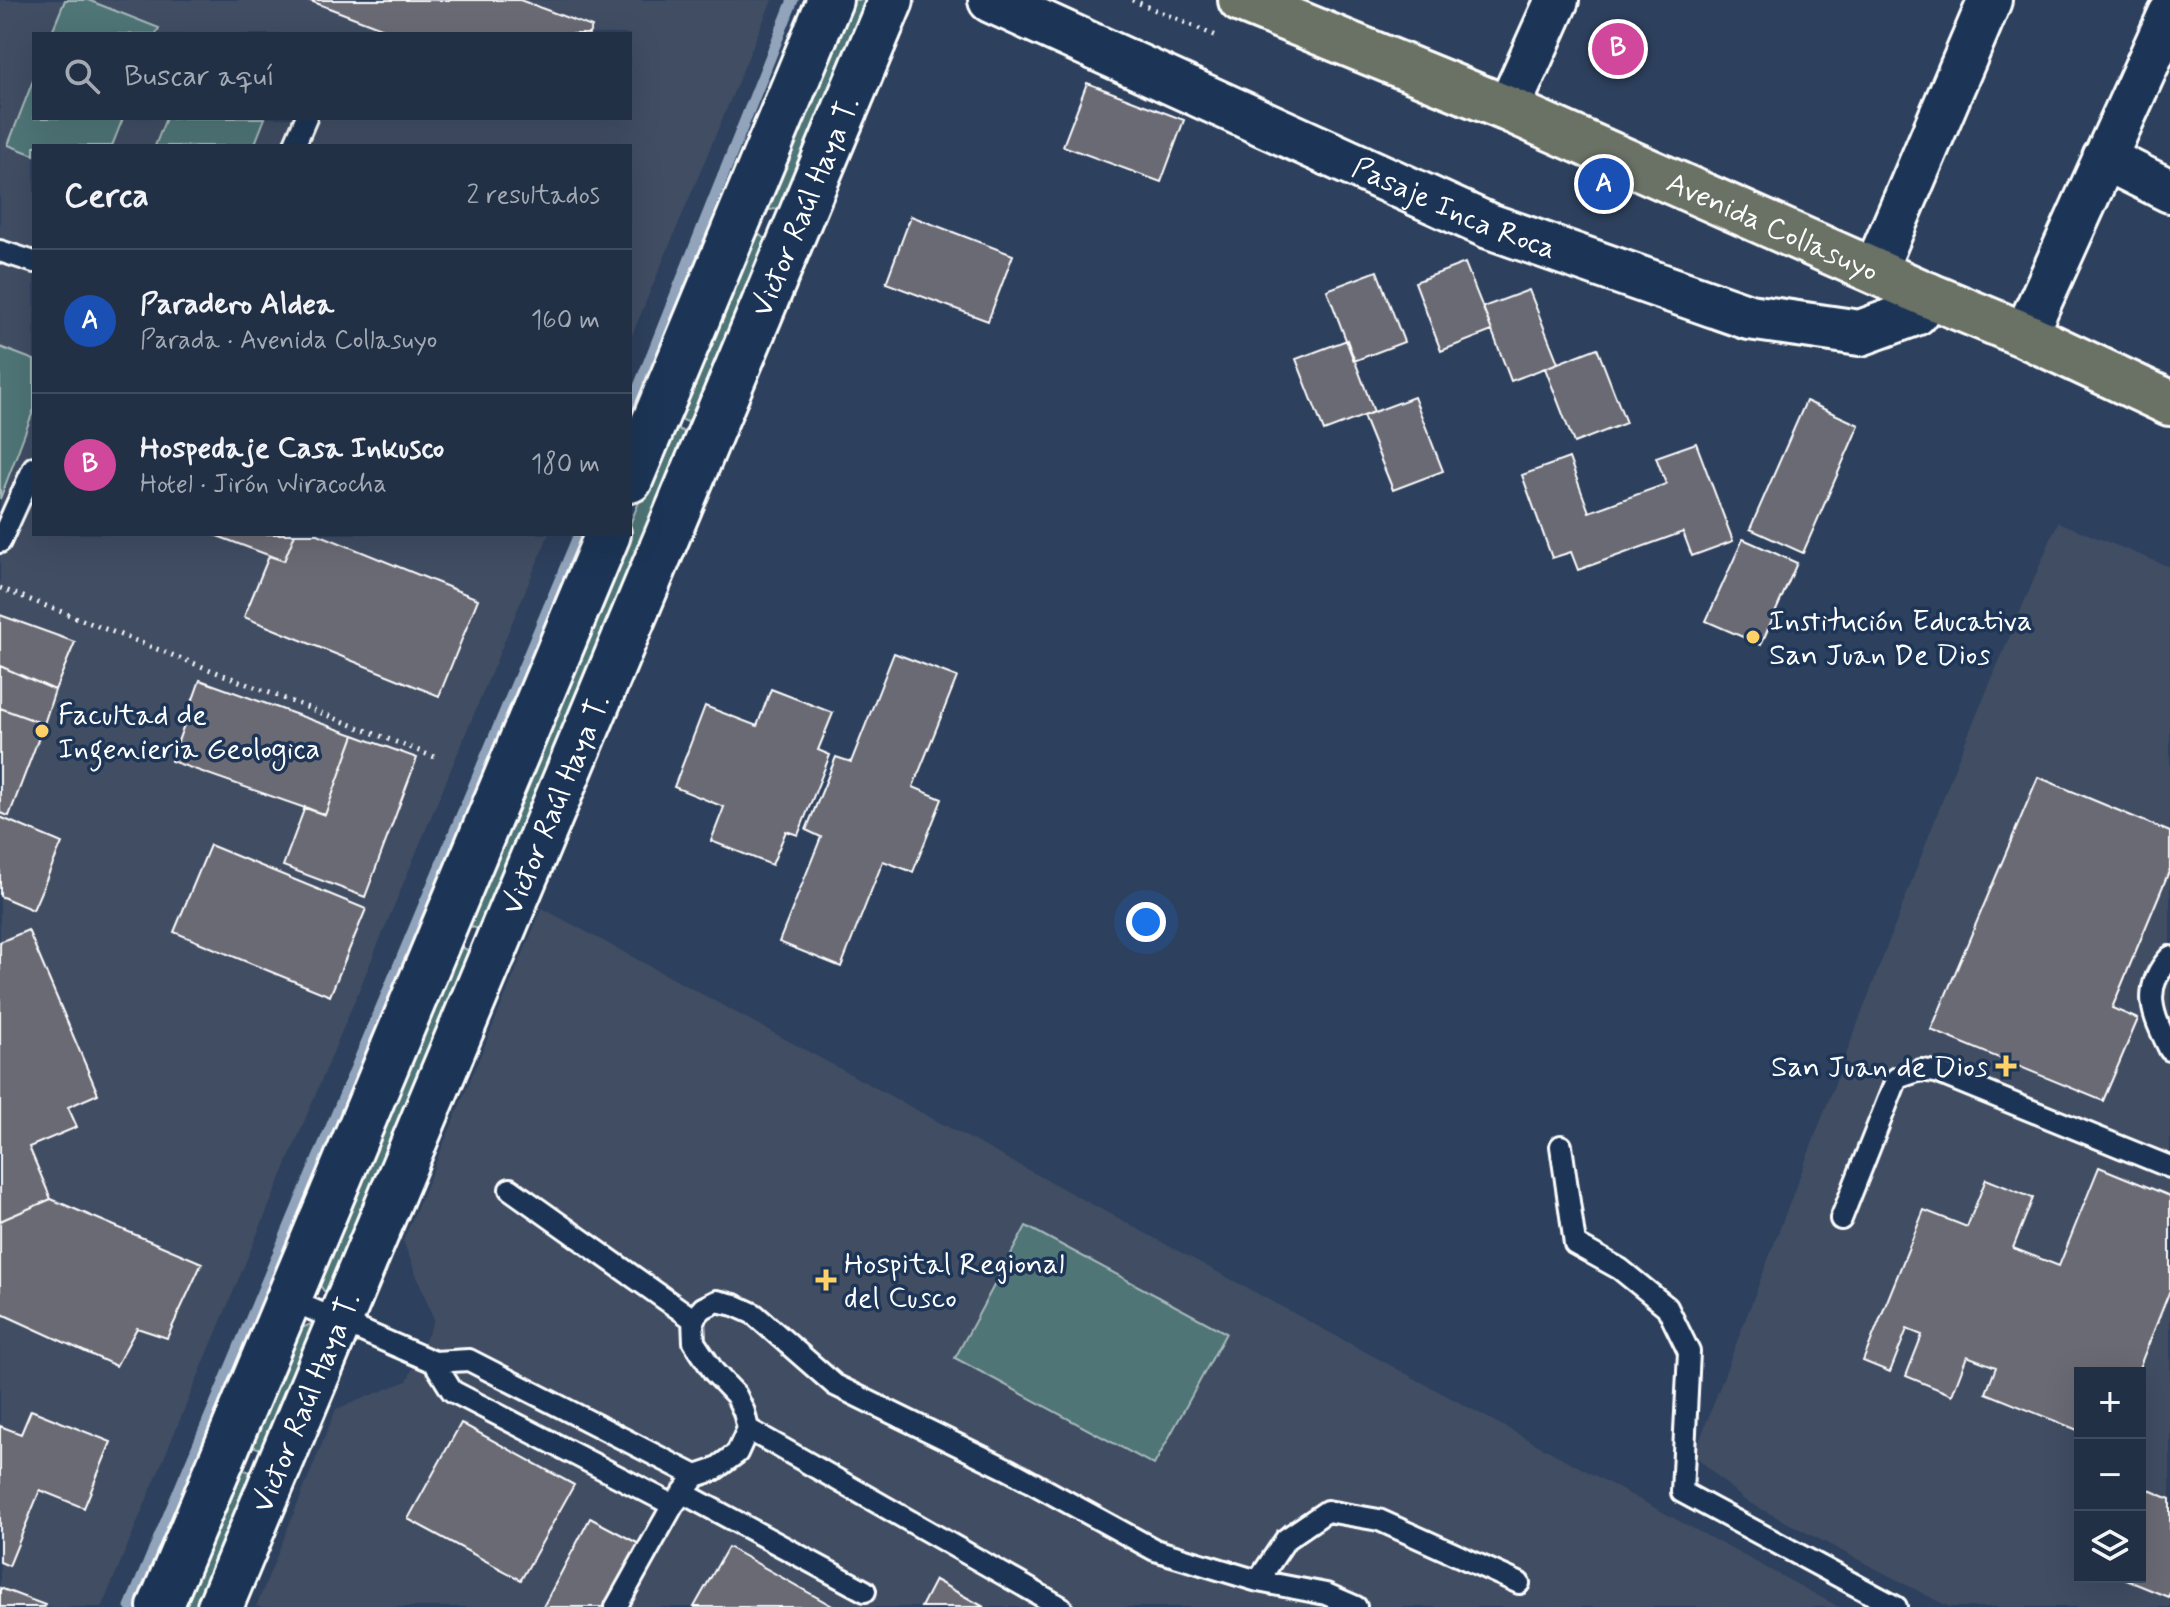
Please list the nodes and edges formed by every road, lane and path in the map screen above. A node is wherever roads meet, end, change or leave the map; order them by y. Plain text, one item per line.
1 (830, 0) edge
2 (891, 0) edge
3 (991, 0) edge
4 (1241, 0) edge
5 (1557, 0) edge
6 (1990, 0) edge
7 (2170, 14) edge
8 (1508, 109) junction
9 (305, 120) edge
10 (295, 144) edge
11 (2104, 158) junction
12 (2170, 191) edge
13 (742, 212) junction
14 (793, 235) junction
15 (0, 251) edge
16 (32, 261) edge
17 (1875, 270) junction
18 (1928, 295) junction
19 (2025, 335) junction
20 (2170, 403) edge
21 (32, 471) edge
22 (632, 475) edge
23 (607, 536) edge
24 (0, 542) edge
25 (0, 588) edge
26 (437, 758) dead end
27 (2170, 957) edge
28 (2170, 1050) edge
29 (1561, 1146) dead end
30 (2169, 1165) edge
31 (510, 1189) dead end
32 (1841, 1219) dead end
33 (288, 1299) junction
34 (693, 1319) junction
35 (340, 1321) junction
36 (434, 1362) junction
37 (748, 1429) junction
38 (696, 1476) junction
39 (678, 1499) junction
40 (1258, 1581) junction
41 (1519, 1583) dead end
42 (865, 1591) dead end
43 (160, 1607) edge
44 (220, 1607) edge
45 (616, 1607) edge
46 (1061, 1607) edge
47 (1356, 1607) edge
48 (1896, 1607) edge

1 - 13 street, Victor Raúl Haya T.
2 - 14 street, Victor Raúl Haya T.
3 - 18 street, Pasaje Inca Roca
4 - 8 main road, Avenida Collasuyo
5 - 8 street
6 - 17 street
7 - 11 street
8 - 17 main road, Avenida Collasuyo
9 - 10 lane
11 - 12 street
11 - 19 street
13 - 14 street
13 - 22 street, Victor Raúl Haya T.
14 - 35 street, Victor Raúl Haya T.
15 - 16 lane
17 - 18 main road, Avenida Collasuyo
18 - 19 main road, Avenida Collasuyo
19 - 20 main road, Avenida Collasuyo
21 - 24 lane
23 - 33 street, Victor Raúl Haya T.
25 - 26 path
27 - 28 lane
29 - 48 lane
30 - 32 lane
31 - 34 lane
33 - 35 lane
33 - 43 street, Victor Raúl Haya T.
34 - 37 lane
34 - 40 lane
35 - 36 lane
35 - 44 street, Victor Raúl Haya T.
36 - 38 lane
36 - 39 lane
37 - 38 lane
37 - 46 lane
38 - 39 lane
39 - 42 lane
39 - 45 lane
40 - 41 lane
40 - 47 lane

